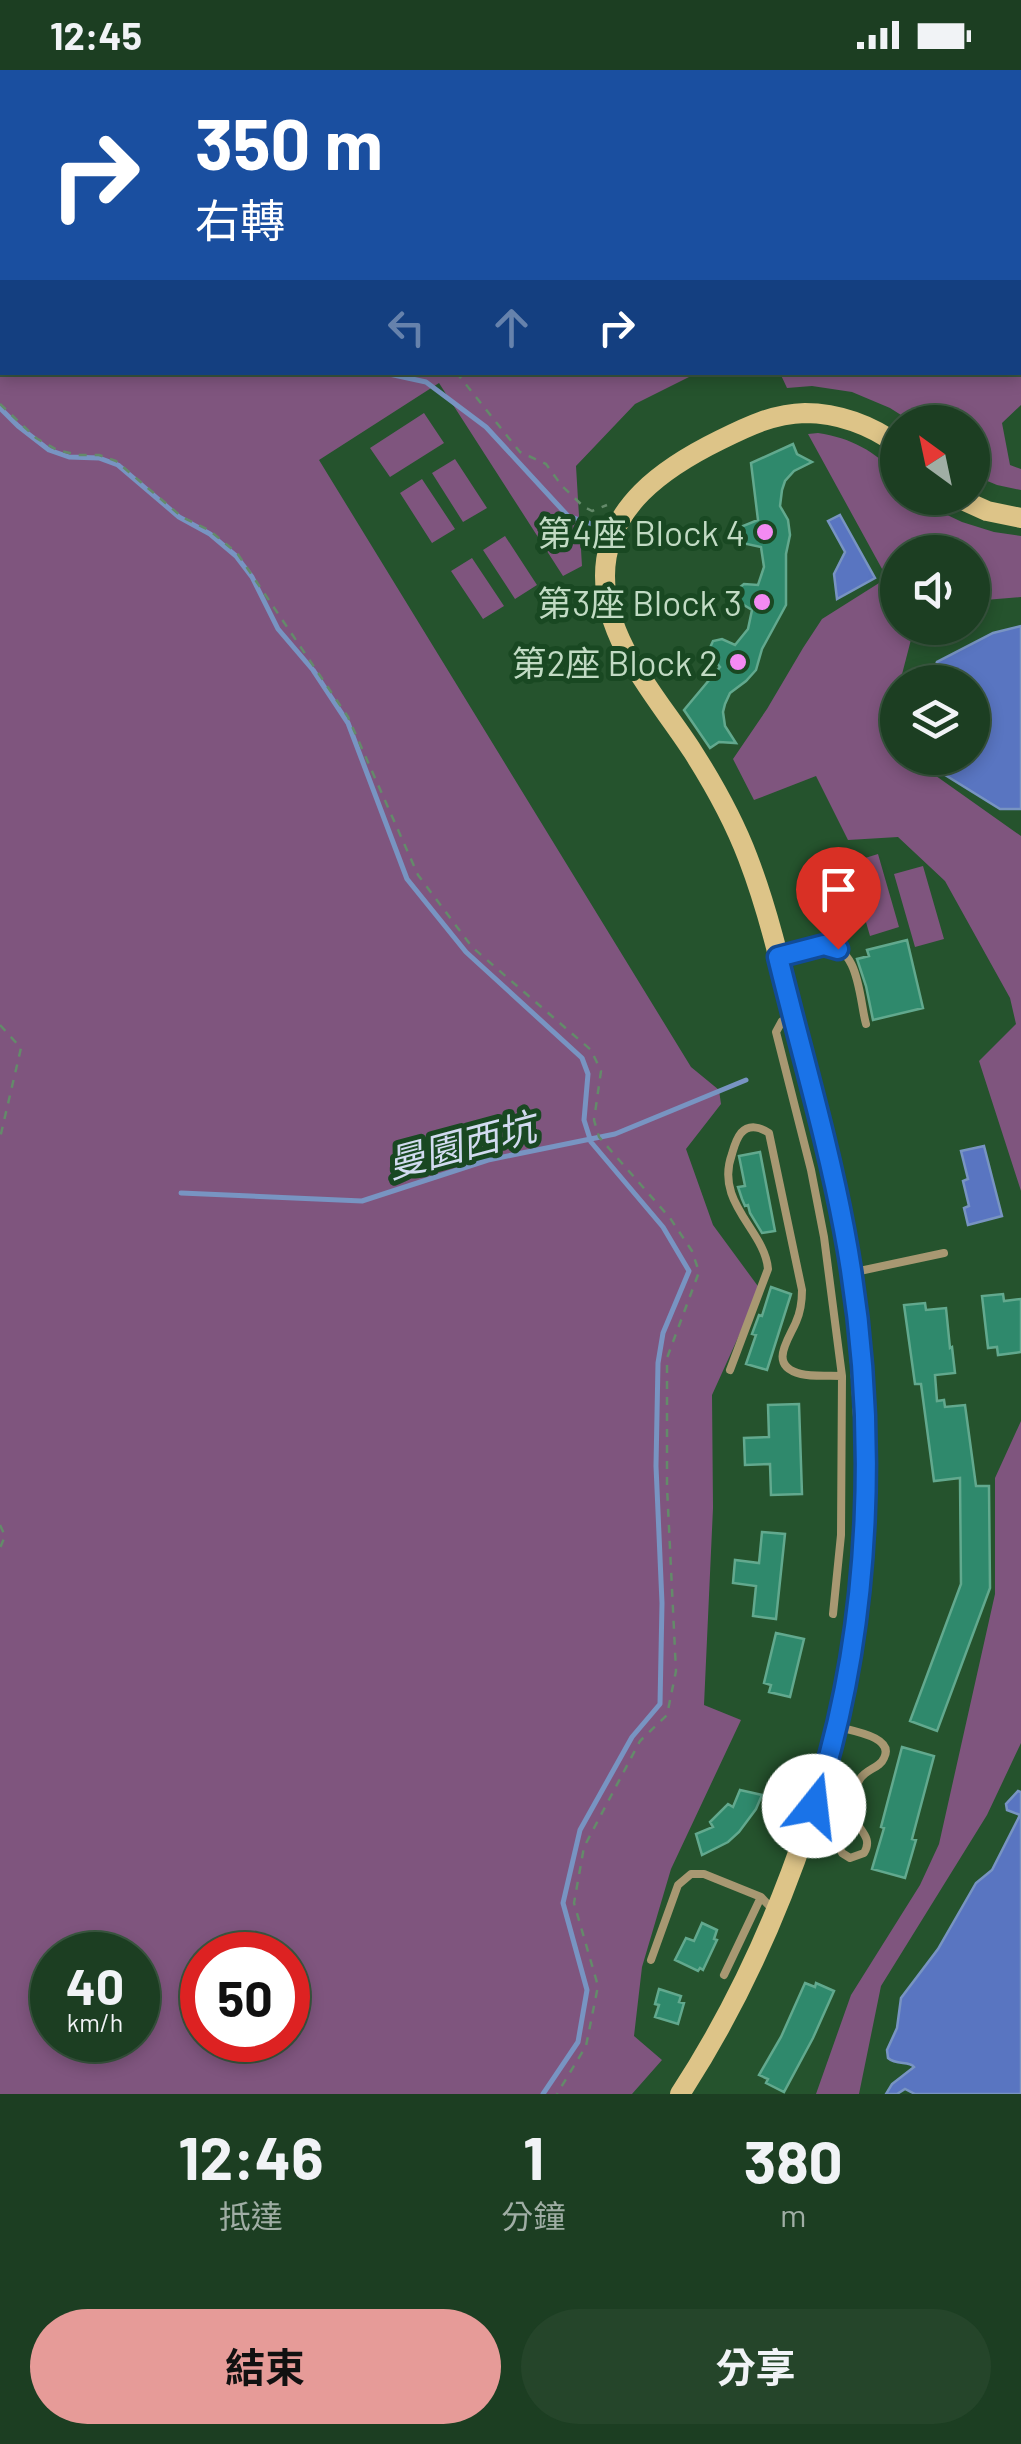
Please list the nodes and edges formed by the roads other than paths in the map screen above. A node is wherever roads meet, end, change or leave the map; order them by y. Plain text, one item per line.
1 (880, 434) edge
2 (990, 512) edge
3 (1021, 518) edge
4 (778, 957) junction
5 (793, 1018) junction
6 (865, 1020) dead end
7 (944, 1253) dead end
8 (851, 1273) junction
9 (730, 1370) dead end
10 (852, 1376) junction
11 (834, 1614) dead end
12 (835, 1726) junction
13 (856, 1822) dead end
14 (767, 1904) junction
15 (650, 1960) dead end
16 (724, 1975) dead end
17 (680, 2094) edge

1 - 4 main road
2 - 3 main road
4 - 5 main road
4 - 6 lane
5 - 8 main road
5 - 10 lane
7 - 8 lane
8 - 10 main road
9 - 10 lane
10 - 11 lane
10 - 12 main road
12 - 13 lane
12 - 14 main road
14 - 15 lane
14 - 16 lane
14 - 17 main road

